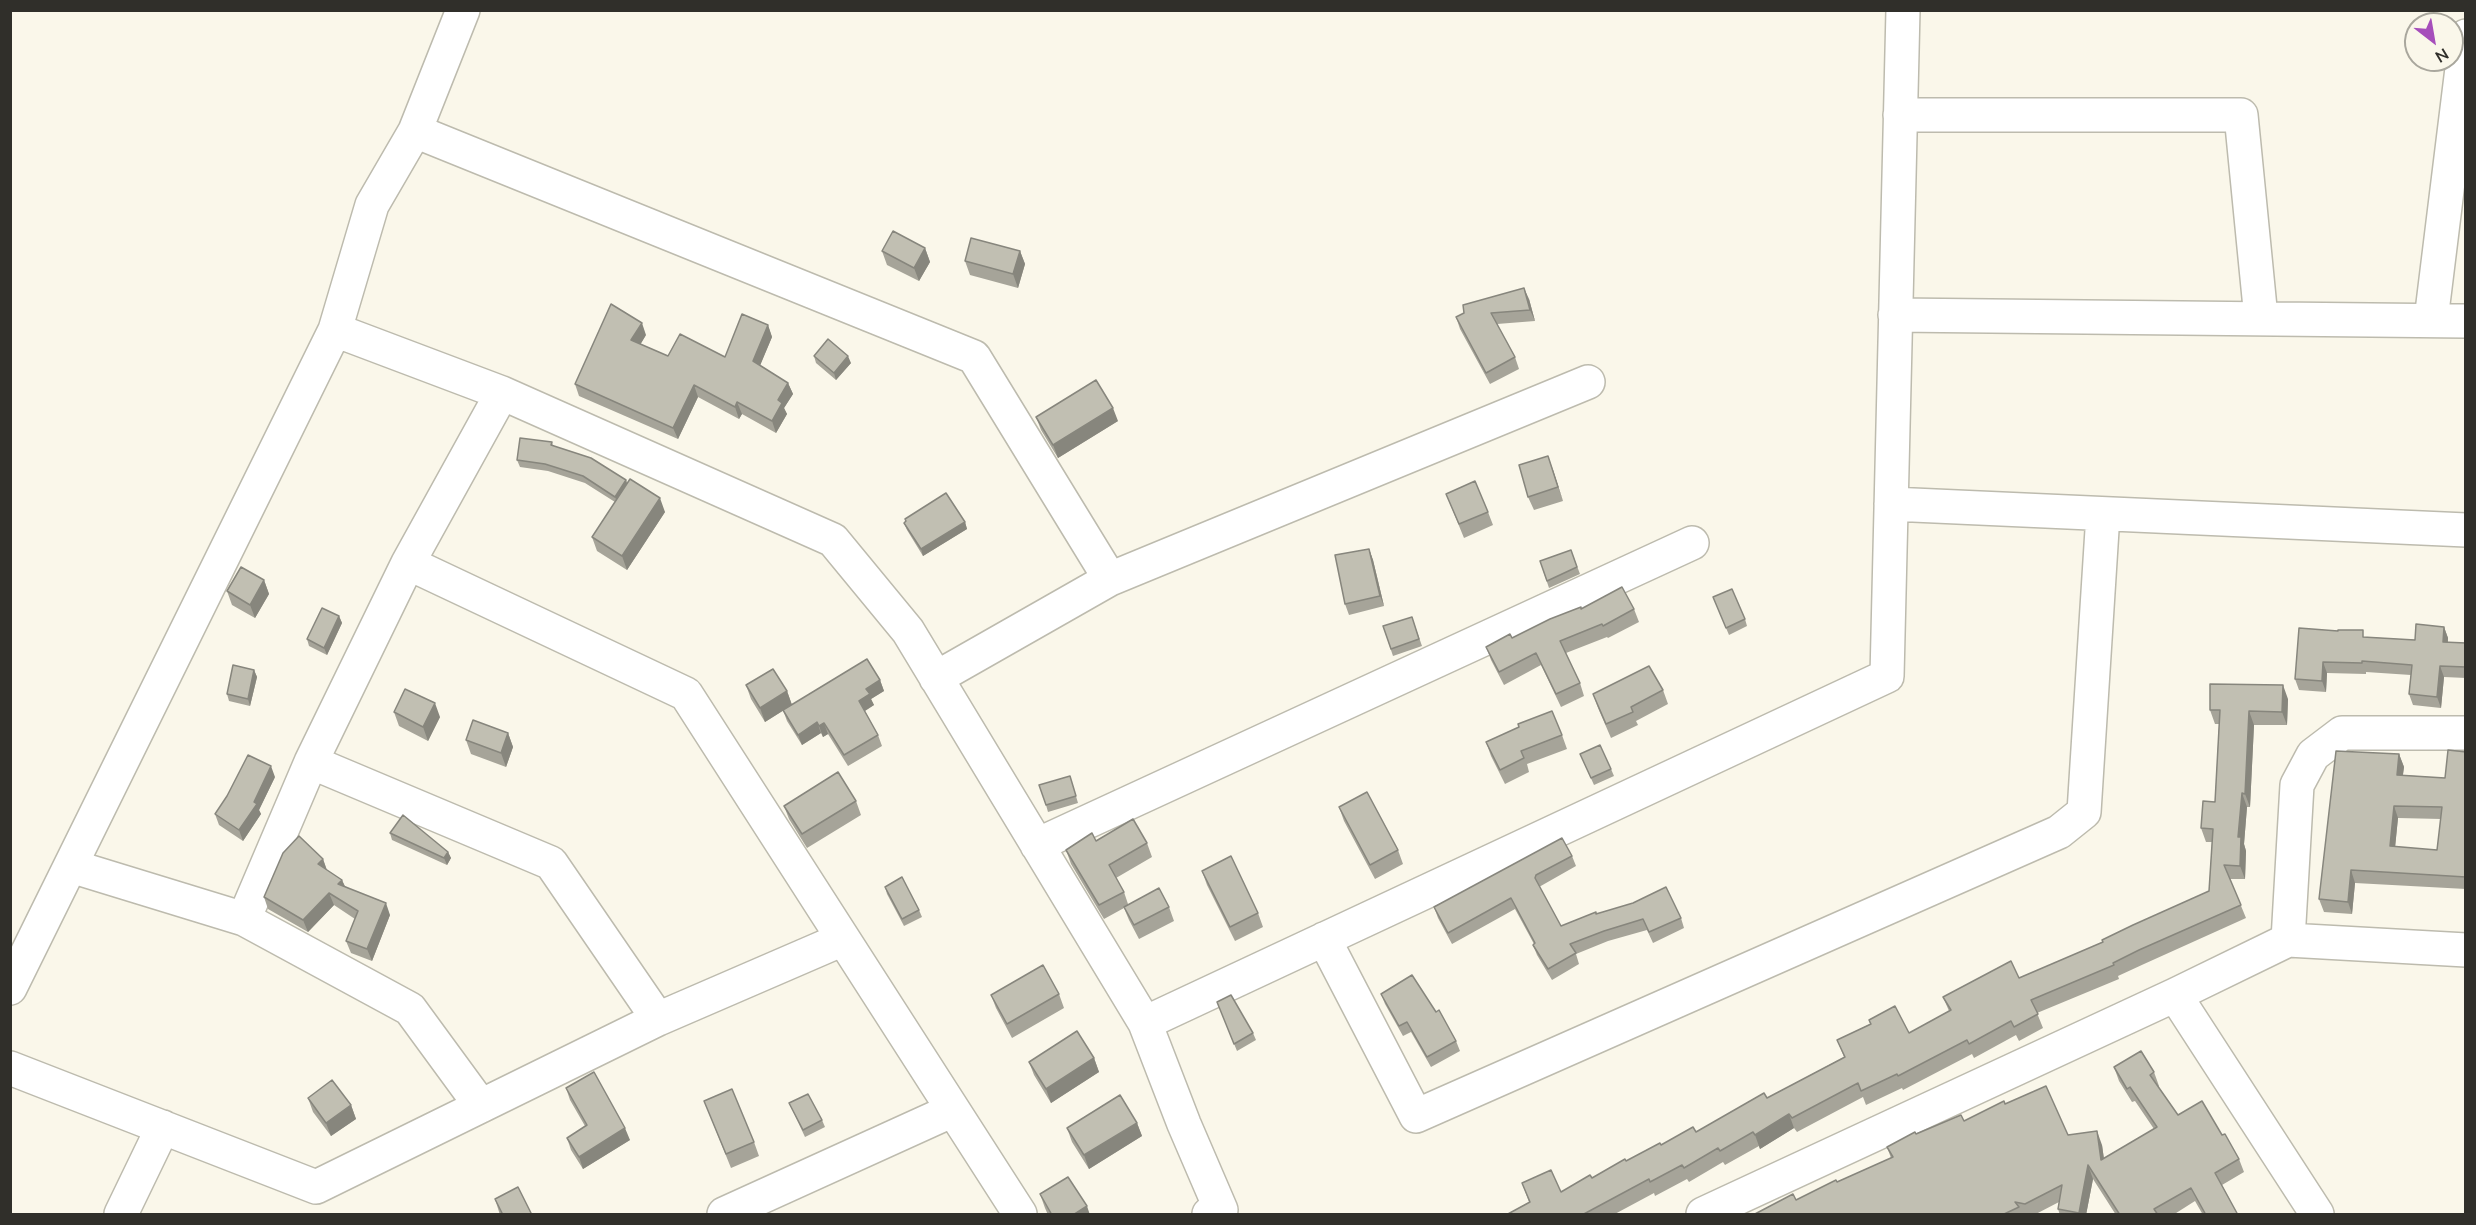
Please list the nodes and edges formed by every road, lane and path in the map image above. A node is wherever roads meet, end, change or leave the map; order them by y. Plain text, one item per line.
1 (463, 10) edge
2 (1903, 10) edge
3 (2466, 36) edge
4 (1900, 115) junction
5 (415, 131) junction
6 (1895, 315) junction
7 (2261, 318) junction
8 (2431, 320) junction
9 (2466, 321) edge
10 (335, 330) junction
11 (1588, 382) dead end
12 (502, 393) junction
13 (1891, 504) junction
14 (2103, 514) junction
15 (2466, 530) edge
16 (1692, 543) dead end
17 (408, 563) junction
18 (1110, 579) junction
19 (936, 678) junction
20 (2466, 733) edge
21 (311, 762) junction
22 (1037, 845) junction
23 (71, 866) junction
24 (244, 919) junction
25 (843, 939) junction
26 (1324, 939) junction
27 (2288, 940) junction
28 (2466, 950) edge
29 (10, 988) edge
30 (2175, 995) junction
31 (658, 1019) junction
32 (1145, 1023) junction
33 (10, 1068) edge
34 (481, 1106) junction
35 (953, 1110) junction
36 (163, 1127) junction
37 (121, 1215) edge
38 (724, 1215) edge
39 (1020, 1215) edge
40 (1209, 1215) edge
41 (1703, 1215) edge
42 (2317, 1215) edge

1 - 5 street
2 - 4 street
3 - 8 street
4 - 6 street
4 - 7 street
5 - 10 street
5 - 18 street
6 - 7 street
6 - 13 street
7 - 8 street
8 - 9 street
10 - 12 street
10 - 23 street
11 - 18 street
12 - 17 street
12 - 19 street
13 - 14 street
13 - 26 street
14 - 15 street
14 - 26 street
16 - 22 street
17 - 21 street
17 - 25 street
18 - 19 street
19 - 22 street
20 - 27 street
21 - 24 street
21 - 31 street
22 - 32 street
23 - 24 street
23 - 29 street
24 - 34 street
25 - 31 street
25 - 35 street
26 - 32 street
27 - 28 street
27 - 30 street
30 - 41 street
30 - 42 street
31 - 34 street
32 - 40 street
33 - 36 street
34 - 36 street
35 - 38 street
35 - 39 street
36 - 37 street

